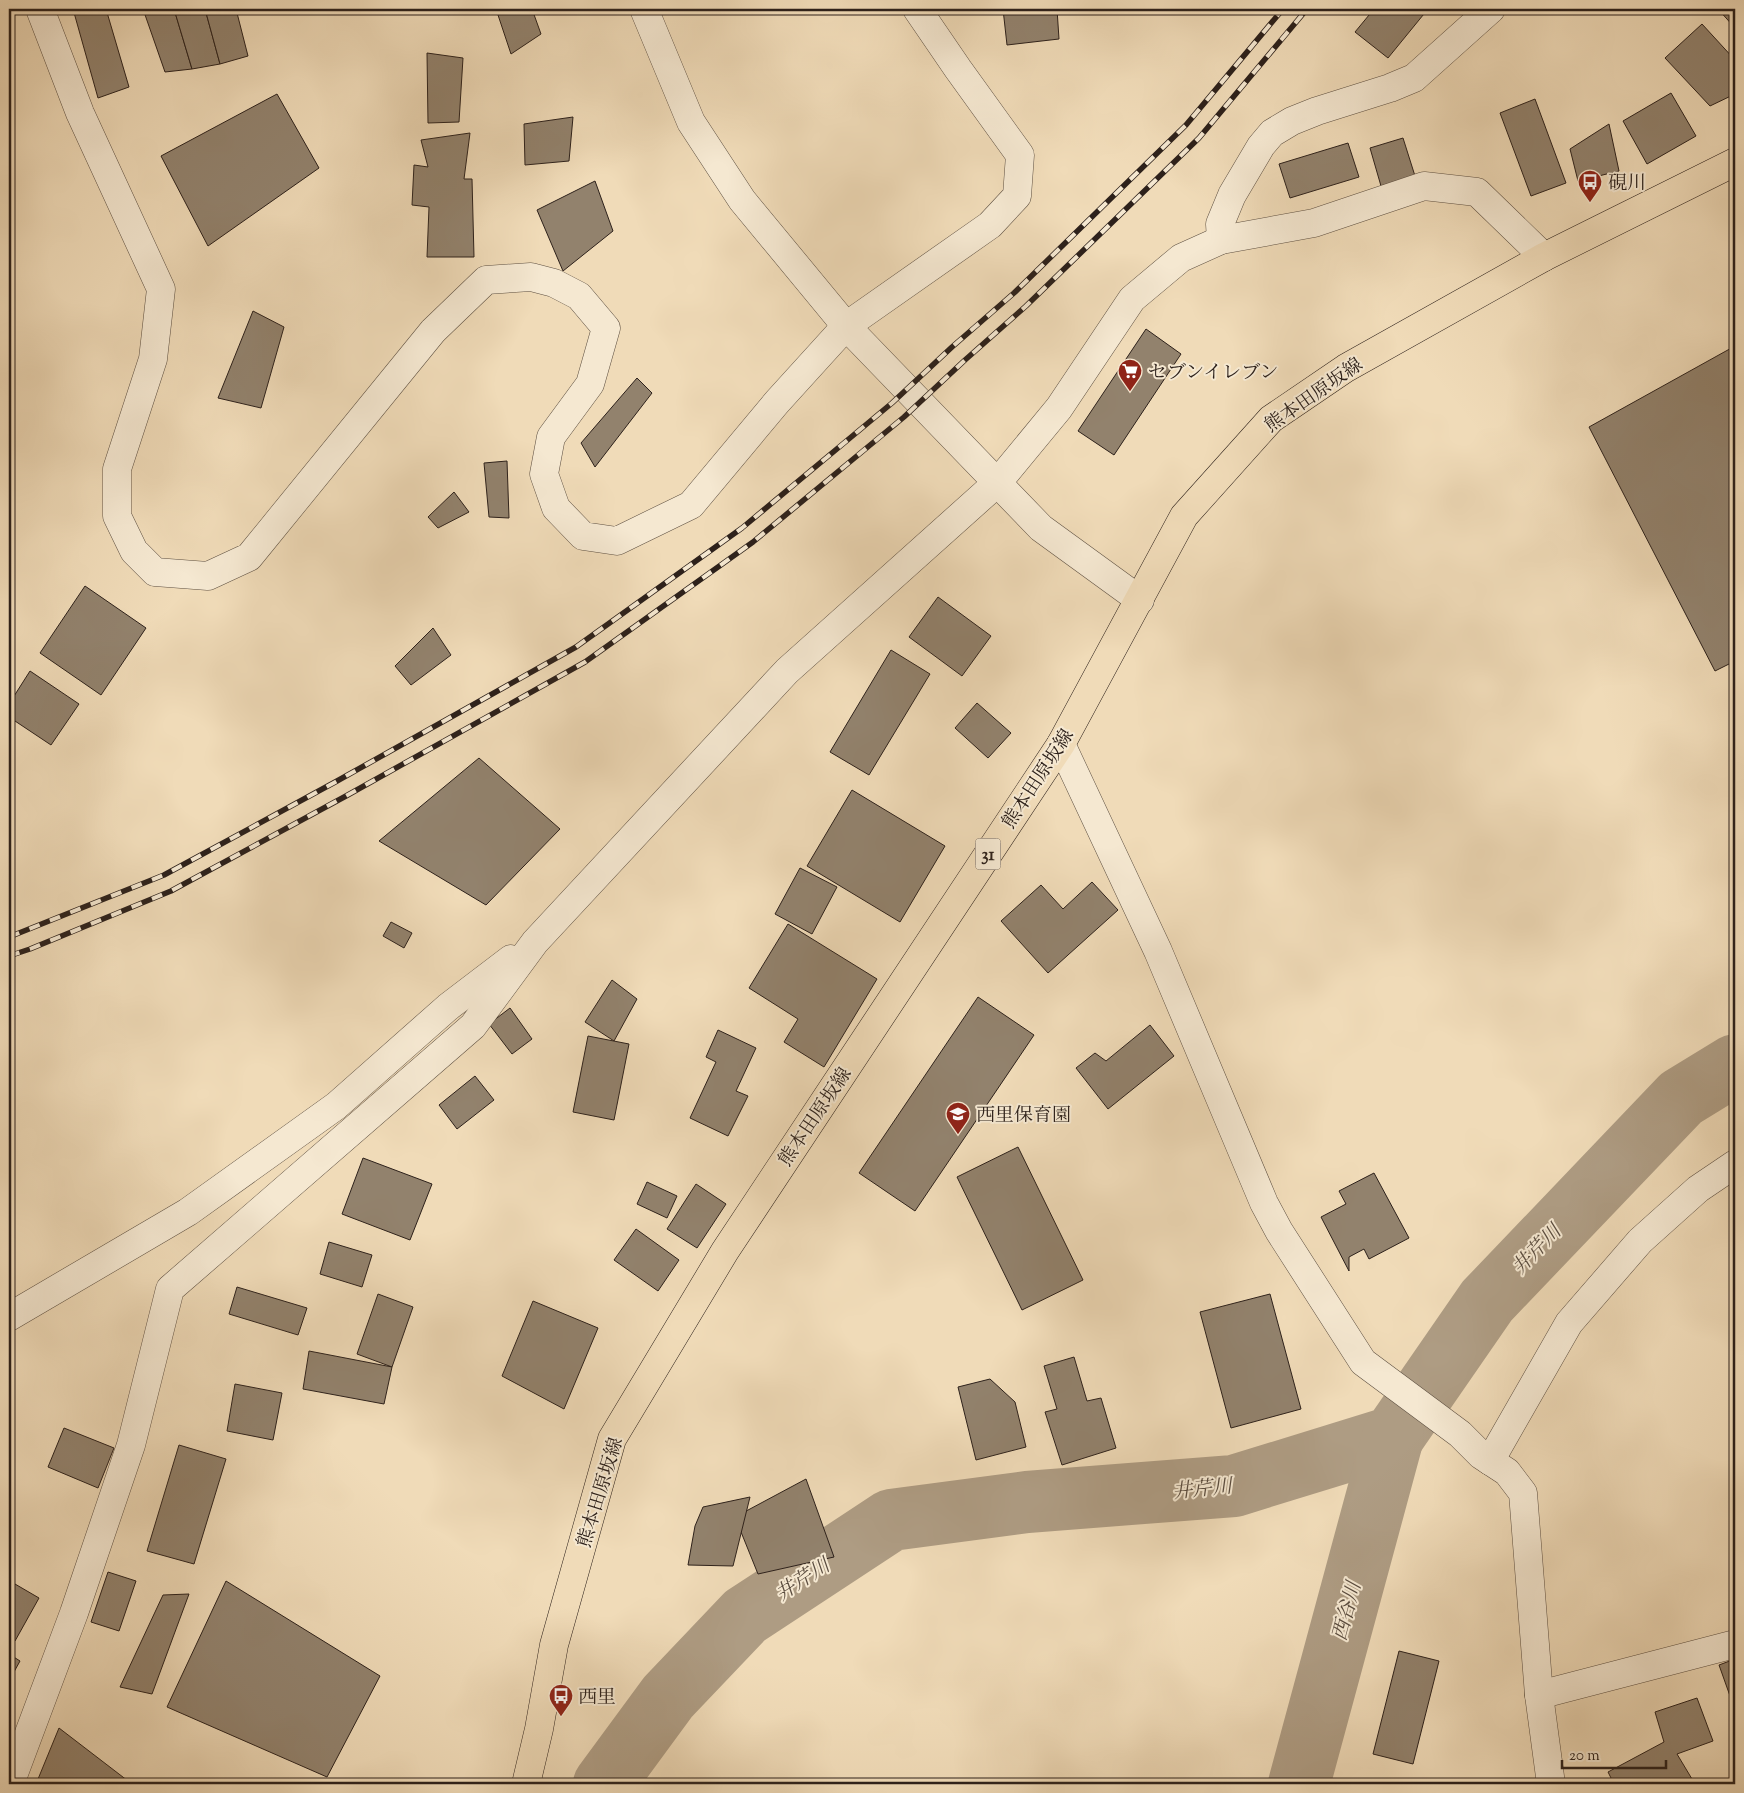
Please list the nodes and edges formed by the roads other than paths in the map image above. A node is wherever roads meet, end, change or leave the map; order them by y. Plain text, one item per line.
1 (40, 9) edge
2 (644, 9) edge
3 (917, 9) edge
4 (1491, 9) edge
5 (1735, 162) edge
6 (1221, 240) junction
7 (1544, 257) junction
8 (846, 326) junction
9 (998, 482) junction
10 (1140, 600) junction
11 (1061, 744) junction
12 (534, 942) junction
13 (1735, 1164) edge
14 (9, 1317) edge
15 (1490, 1461) junction
16 (1735, 1644) edge
17 (1539, 1695) junction
18 (10, 1784) edge
19 (526, 1784) edge
20 (1551, 1784) edge

1 - 8 street
2 - 8 street
3 - 8 street
4 - 6 street
5 - 7 main road, 熊本田原坂線 / 31
6 - 7 street
6 - 9 street
7 - 10 main road, 熊本田原坂線 / 31
8 - 9 street
9 - 10 street
9 - 12 street
10 - 11 main road, 熊本田原坂線 / 31
11 - 15 street
11 - 19 main road, 熊本田原坂線 / 31
12 - 14 street
12 - 18 street
13 - 15 street
15 - 17 street
16 - 17 street
17 - 20 street

